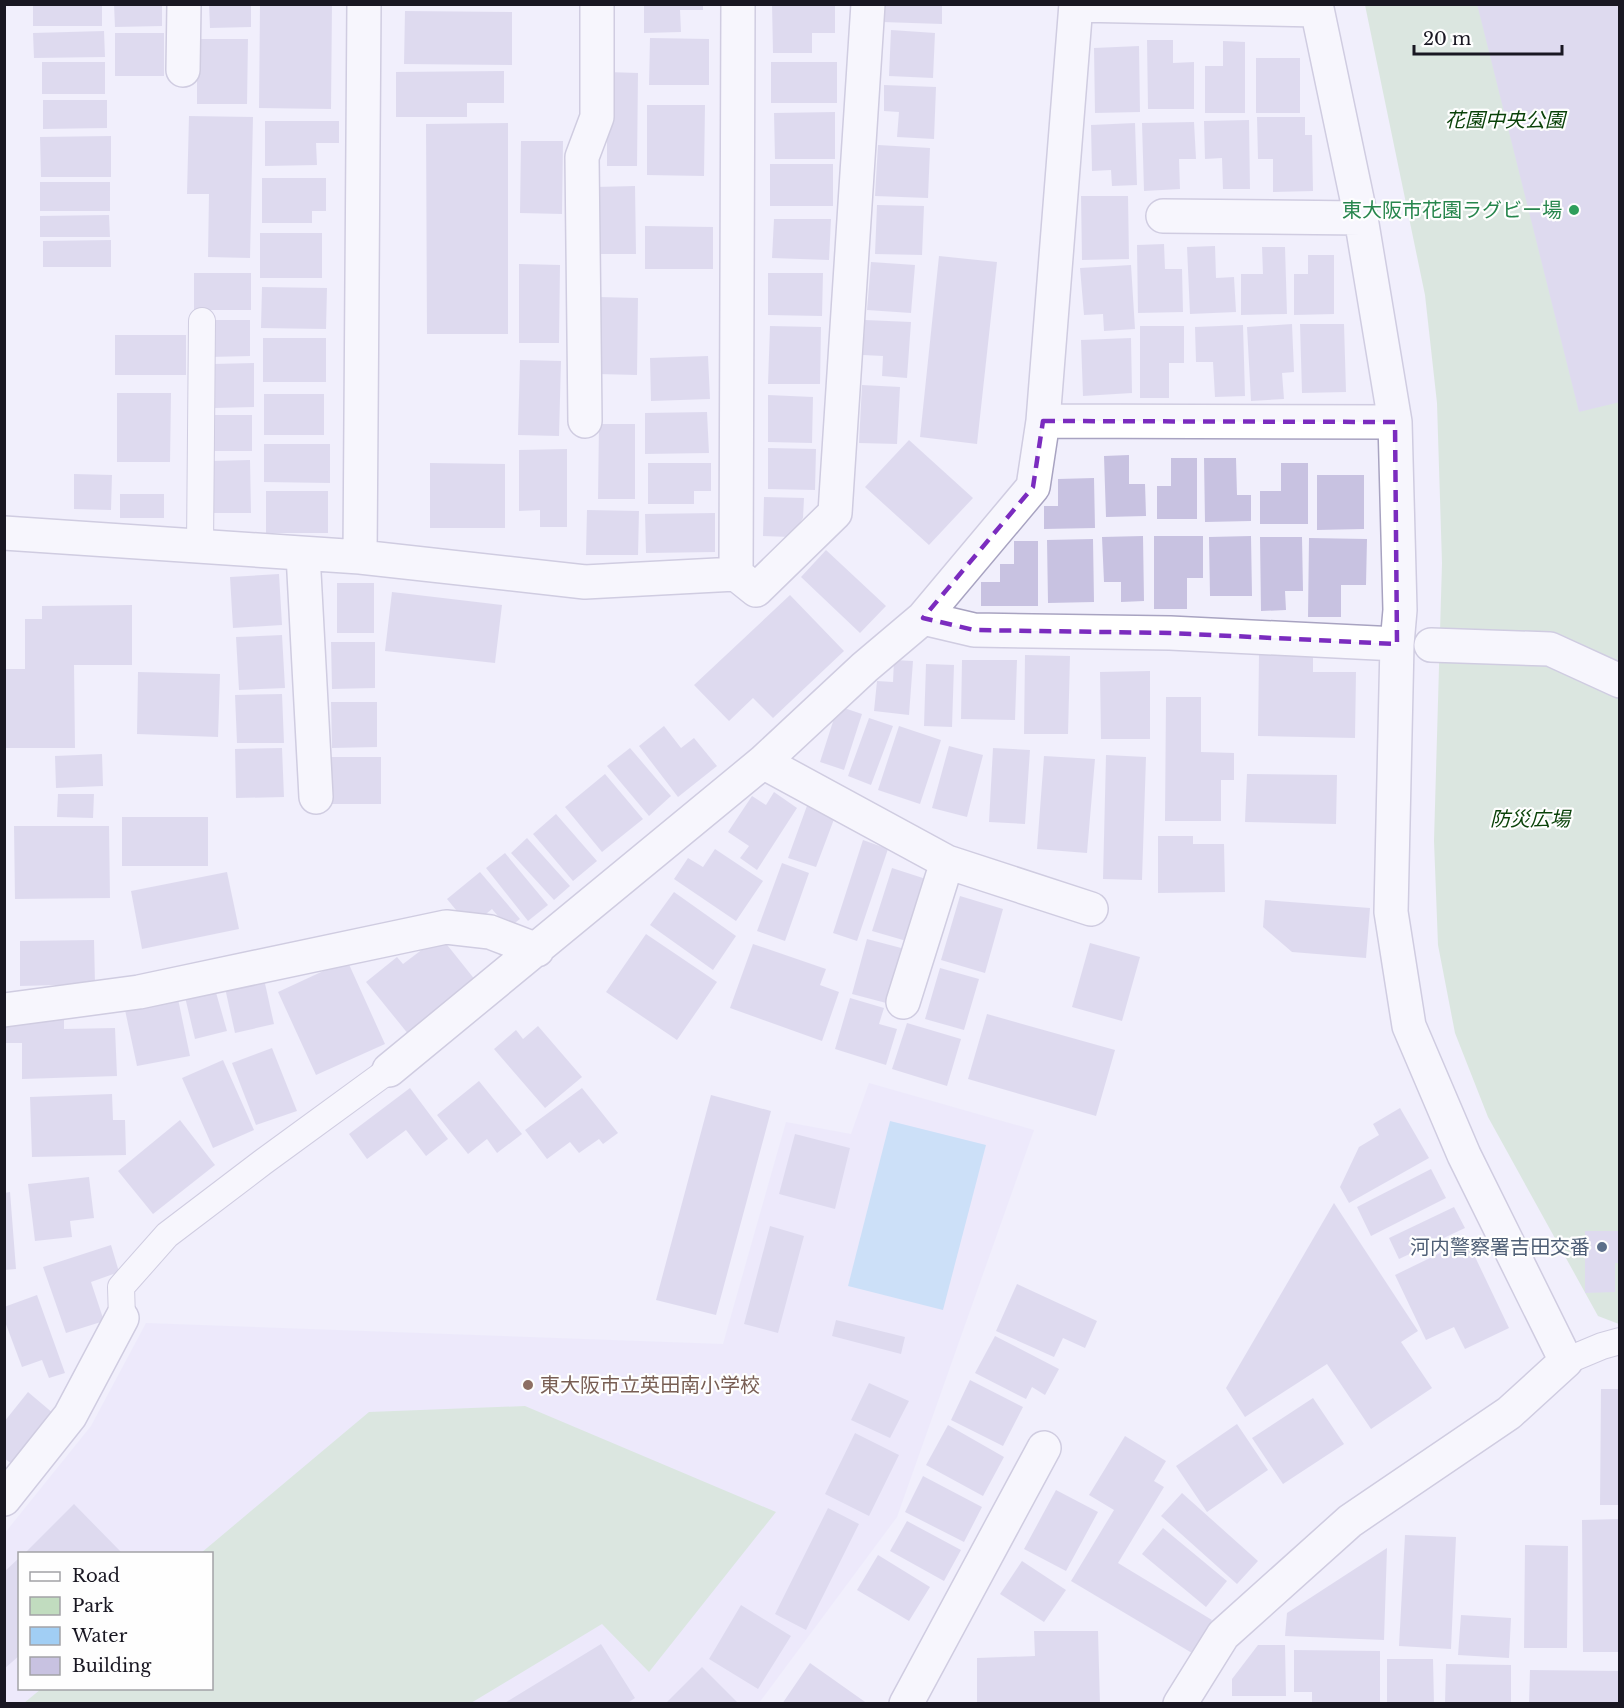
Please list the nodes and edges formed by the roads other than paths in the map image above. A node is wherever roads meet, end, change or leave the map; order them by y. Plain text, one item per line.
1 (184, 4) edge
2 (364, 4) edge
3 (597, 4) edge
4 (738, 4) edge
5 (868, 4) edge
6 (1076, 5) edge
7 (1316, 7) edge
8 (183, 70) dead end
9 (1163, 216) dead end
10 (1361, 218) junction
11 (201, 321) dead end
12 (585, 421) dead end
13 (1043, 422) junction
14 (1395, 422) junction
15 (4, 532) edge
16 (200, 546) junction
17 (303, 554) junction
18 (360, 557) junction
19 (736, 574) junction
20 (923, 618) junction
21 (1397, 644) junction
22 (1431, 645) dead end
23 (1620, 681) edge
24 (763, 762) junction
25 (316, 797) dead end
26 (947, 862) junction
27 (1091, 909) dead end
28 (537, 950) junction
29 (903, 1002) dead end
30 (4, 1010) edge
31 (389, 1070) joint
32 (122, 1318) joint
33 (1620, 1341) edge
34 (1566, 1361) junction
35 (1044, 1448) dead end
36 (4, 1499) edge
37 (906, 1704) edge
38 (1180, 1704) edge

1 - 8 street
2 - 18 street
3 - 12 street
4 - 19 street
5 - 19 street
6 - 7 street
6 - 13 street
7 - 10 street
9 - 10 street
10 - 14 street
11 - 16 lane
13 - 14 street
13 - 20 street
14 - 21 street
15 - 16 street
16 - 17 street
17 - 18 street
17 - 25 street
18 - 19 street
20 - 21 street
20 - 24 street
21 - 34 street
22 - 23 street
24 - 26 street
24 - 28 street
26 - 27 street
26 - 29 street
28 - 30 street
28 - 31 street
31 - 32 lane
32 - 36 street
33 - 34 lane
34 - 38 street
35 - 37 street

